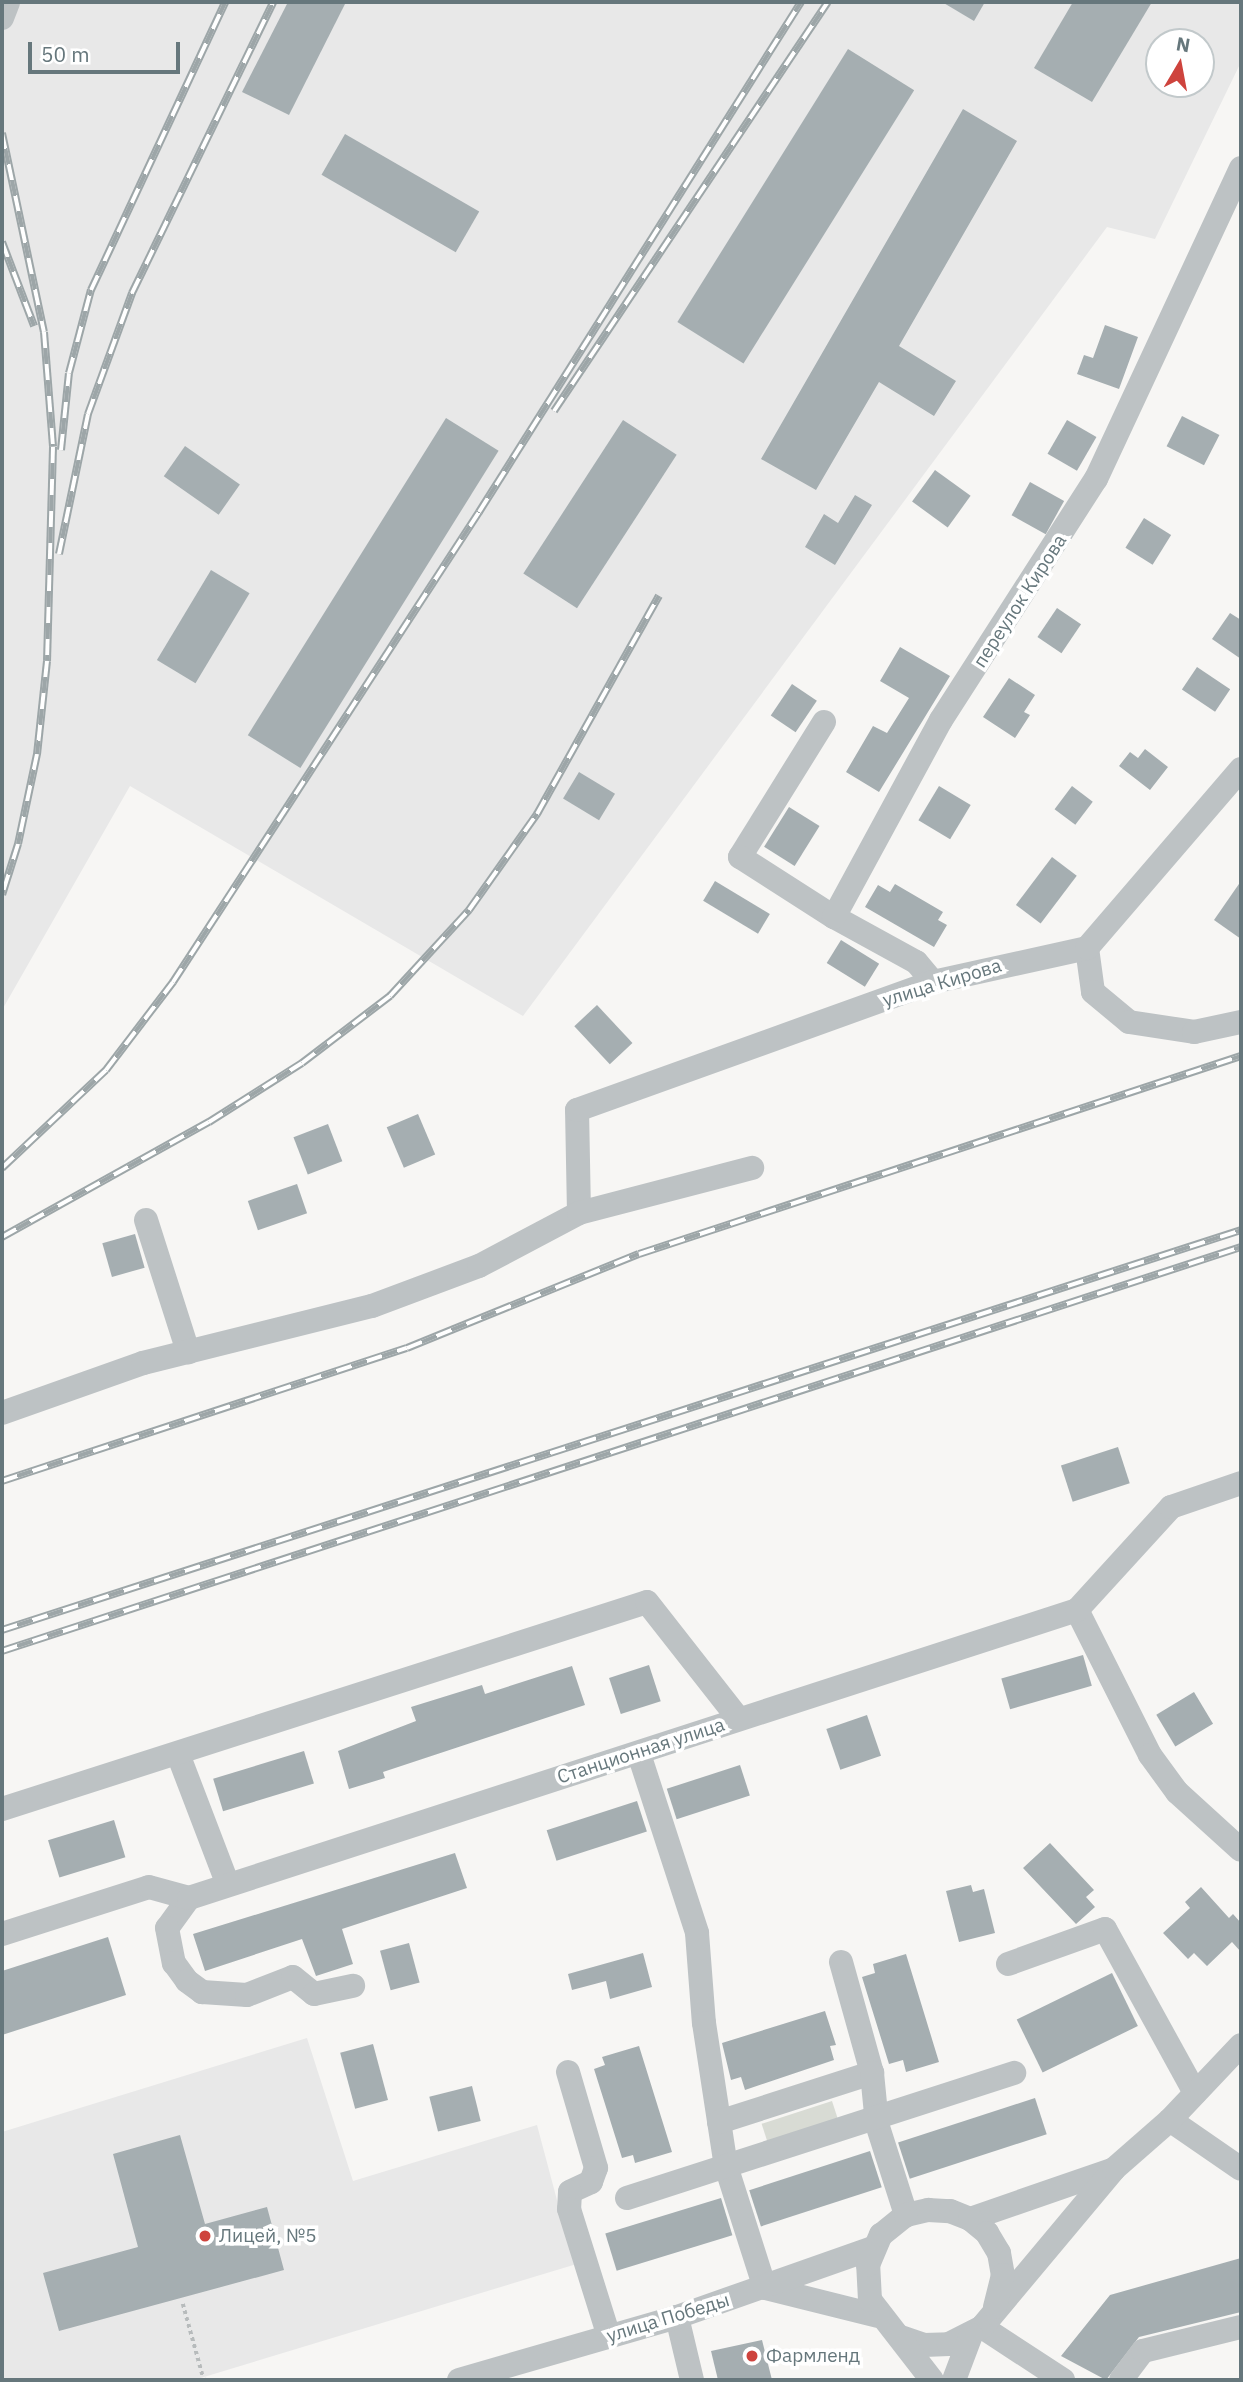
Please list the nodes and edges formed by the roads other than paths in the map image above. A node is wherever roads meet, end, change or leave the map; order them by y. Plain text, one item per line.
1 (8, 2) edge
2 (2, 18) edge
3 (1241, 168) edge
4 (824, 722) dead end
5 (1241, 769) edge
6 (834, 917) junction
7 (1087, 948) junction
8 (933, 982) junction
9 (1241, 1022) edge
10 (752, 1168) dead end
11 (579, 1213) junction
12 (146, 1220) dead end
13 (188, 1352) junction
14 (2, 1413) edge
15 (1241, 1483) edge
16 (1077, 1610) junction
17 (738, 1718) junction
18 (178, 1754) junction
19 (639, 1754) junction
20 (2, 1809) edge
21 (1241, 1850) edge
22 (227, 1882) junction
23 (189, 1898) junction
24 (2, 1934) edge
25 (841, 1962) dead end
26 (1007, 1964) dead end
27 (353, 1986) dead end
28 (1241, 2045) edge
29 (568, 2072) dead end
30 (872, 2073) junction
31 (1014, 2073) dead end
32 (1195, 2093) junction
33 (876, 2118) junction
34 (1170, 2120) junction
35 (719, 2122) junction
36 (726, 2166) junction
37 (1114, 2169) junction
38 (1241, 2169) edge
39 (627, 2198) dead end
40 (906, 2215) junction
41 (970, 2219) junction
42 (873, 2248) junction
43 (765, 2288) junction
44 (878, 2316) junction
45 (677, 2317) junction
46 (981, 2327) junction
47 (1241, 2327) edge
48 (609, 2336) junction
49 (901, 2337) junction
50 (459, 2380) edge
51 (692, 2380) edge
52 (932, 2380) edge
53 (954, 2380) edge
54 (1063, 2380) edge
55 (1121, 2380) edge

1 - 2 street
3 - 6 street, переулок Кирова
4 - 6 street
5 - 7 street
6 - 8 street
7 - 8 street, улица Кирова
7 - 9 street
8 - 11 street, улица Кирова
10 - 11 street
11 - 13 street
12 - 13 street
13 - 14 street
15 - 16 street, Станционная улица
16 - 17 street, Станционная улица
16 - 21 street
17 - 18 street
17 - 19 street, Станционная улица
18 - 20 street
18 - 22 street
19 - 22 street, Станционная улица
19 - 35 street
22 - 23 street, Станционная улица
23 - 24 street
23 - 27 street
25 - 30 street
26 - 32 street
28 - 32 street
29 - 48 street
30 - 33 street
30 - 35 street
31 - 33 street
32 - 34 street
33 - 36 street
33 - 40 street
34 - 37 street
34 - 38 street
35 - 36 street
36 - 39 street
36 - 43 street
37 - 41 street
37 - 46 street
40 - 41 street
40 - 42 street
41 - 46 street
42 - 43 street, улица Победы
42 - 44 street
43 - 44 street
43 - 45 street, улица Победы
44 - 49 street
45 - 48 street, улица Победы
45 - 51 street
46 - 49 street
46 - 53 street
46 - 54 street
47 - 55 street
48 - 50 street, улица Победы
49 - 52 street

